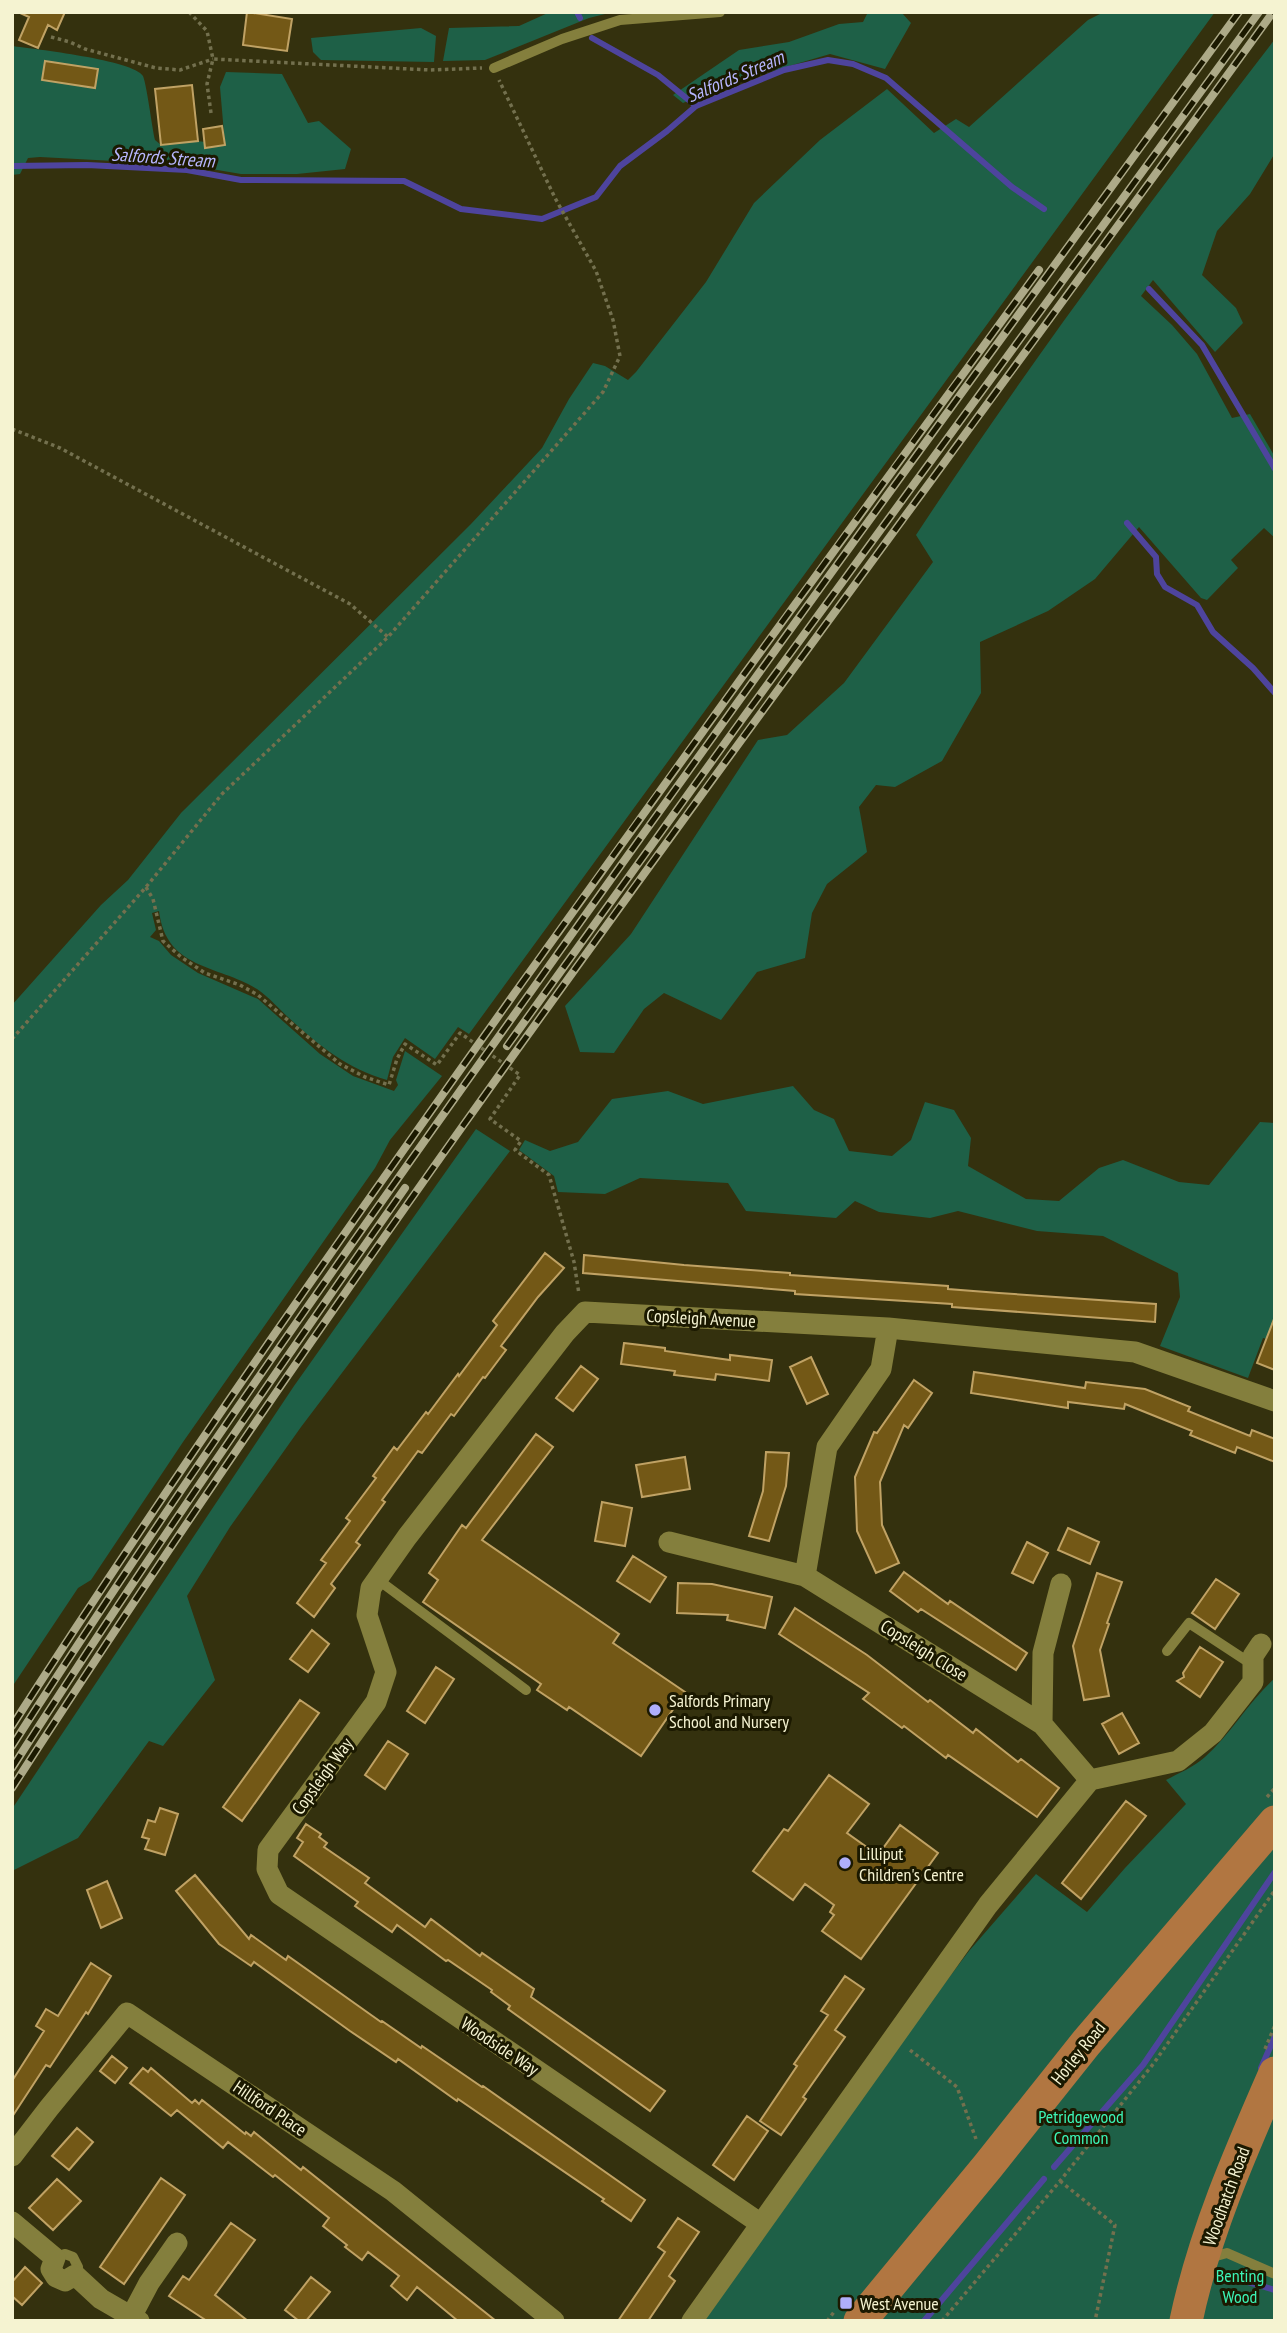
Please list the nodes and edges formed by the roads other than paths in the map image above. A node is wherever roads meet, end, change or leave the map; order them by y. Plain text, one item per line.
1 (720, 12) edge
2 (494, 68) road end
3 (888, 1328) junction
4 (1275, 1401) edge
5 (668, 1542) dead end
6 (805, 1576) junction
7 (377, 1579) junction
8 (1061, 1584) dead end
9 (1261, 1644) dead end
10 (1167, 1651) dead end
11 (1253, 1665) junction
12 (526, 1690) dead end
13 (1042, 1724) junction
14 (1090, 1780) junction
15 (1274, 1803) edge
16 (268, 1850) joint
17 (1275, 2073) edge
18 (12, 2156) edge
19 (12, 2222) edge
20 (761, 2224) junction
21 (177, 2243) dead end
22 (1203, 2260) junction
23 (1275, 2274) edge
24 (135, 2319) edge
25 (554, 2321) edge
26 (692, 2321) edge
27 (860, 2321) edge
28 (1186, 2321) edge

1 - 2 lane
3 - 4 street, Copsleigh Avenue
3 - 6 street
3 - 7 street, Copsleigh Avenue
5 - 6 street, Copsleigh Close
6 - 13 street, Copsleigh Close
7 - 12 lane
7 - 16 street, Copsleigh Way
8 - 13 street
9 - 11 street
10 - 11 lane
11 - 14 street
13 - 14 street, Copsleigh Close
14 - 20 street
15 - 27 main road, Horley Road
16 - 20 street, Woodside Way
17 - 22 main road, Woodhatch Road
18 - 25 street, Hillford Place
19 - 24 street
20 - 26 street
21 - 24 street
22 - 23 lane
22 - 28 main road, Woodhatch Road

